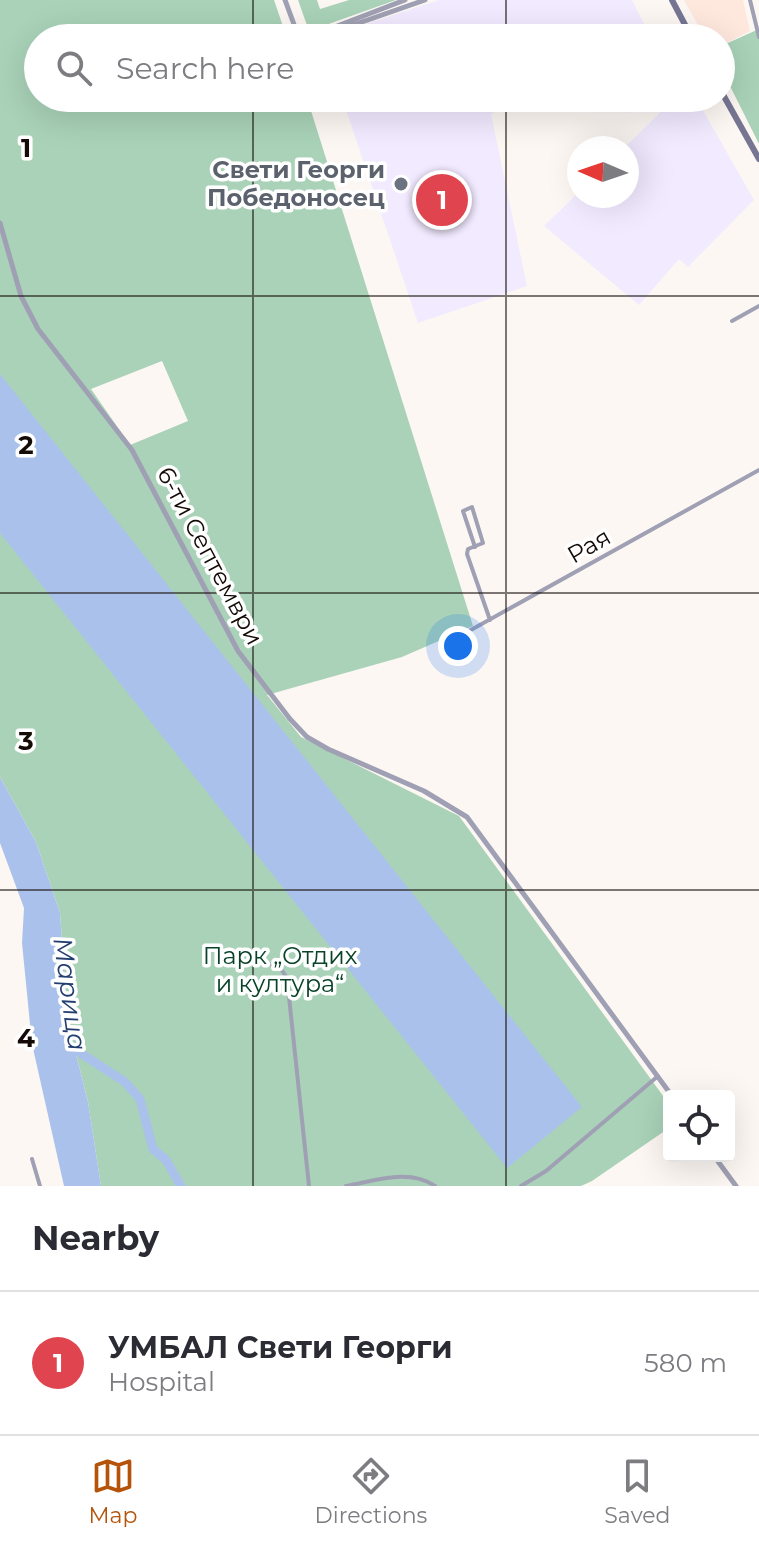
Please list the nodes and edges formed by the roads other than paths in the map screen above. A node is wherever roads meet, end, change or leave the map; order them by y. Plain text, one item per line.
1 (285, 0) edge
2 (405, 0) edge
3 (425, 0) edge
4 (672, 0) edge
5 (750, 0) edge
6 (294, 24) edge
7 (343, 24) edge
8 (356, 24) edge
9 (685, 24) edge
10 (759, 37) edge
11 (733, 112) edge
12 (759, 159) edge
13 (0, 223) edge
14 (759, 306) edge
15 (732, 321) dead end
16 (759, 470) edge
17 (475, 547) junction
18 (490, 620) junction
19 (446, 656) dead end
20 (264, 963) dead end
21 (658, 1076) junction
22 (668, 1090) edge
23 (32, 1159) dead end
24 (718, 1162) edge
25 (40, 1186) edge
26 (309, 1186) edge
27 (346, 1186) edge
28 (435, 1186) edge
29 (521, 1186) edge
30 (736, 1186) edge

1 - 6 street
2 - 7 street
3 - 8 street
4 - 9 main road
5 - 10 street
11 - 12 main road
13 - 21 street, 6-ти Септември
14 - 15 street
16 - 18 street, Рая
17 - 17 street
17 - 18 street
18 - 19 street, Рая
20 - 26 street
21 - 22 street, 6-ти Септември
21 - 29 street
23 - 25 street
24 - 30 street
27 - 28 street

